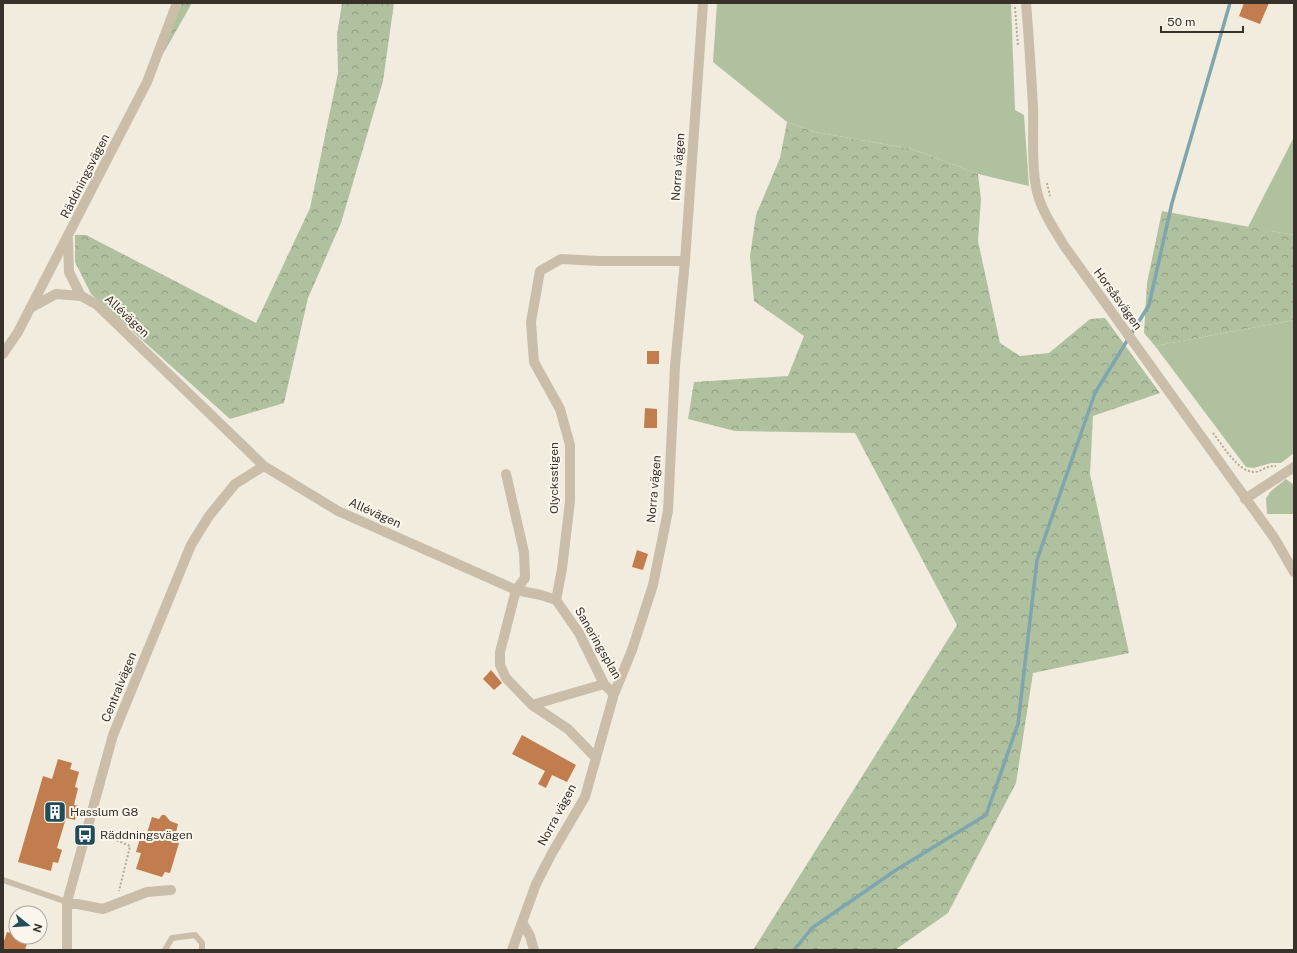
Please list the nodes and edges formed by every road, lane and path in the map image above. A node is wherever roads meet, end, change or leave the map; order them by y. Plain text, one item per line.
1 (177, 3) edge
2 (703, 3) edge
3 (1015, 3) edge
4 (1026, 3) edge
5 (1018, 47) dead end
6 (1046, 179) dead end
7 (1051, 200) dead end
8 (68, 237) junction
9 (685, 261) junction
10 (81, 296) junction
11 (30, 308) junction
12 (3, 354) edge
13 (1211, 430) dead end
14 (264, 466) junction
15 (1294, 467) edge
16 (506, 474) dead end
17 (1285, 474) junction
18 (1246, 499) junction
19 (1294, 572) edge
20 (516, 590) junction
21 (556, 600) junction
22 (604, 684) junction
23 (614, 694) junction
24 (532, 705) junction
25 (596, 758) junction
26 (102, 834) dead end
27 (3, 880) edge
28 (171, 890) dead end
29 (67, 902) junction
30 (115, 904) junction
31 (522, 922) junction
32 (67, 950) edge
33 (165, 950) edge
34 (202, 950) edge
35 (512, 950) edge
36 (534, 950) edge

1 - 8 street, Räddningsvägen
2 - 9 street, Norra vägen
3 - 5 path
4 - 18 street, Horsåsvägen
6 - 7 path
8 - 10 street
8 - 11 street, Räddningsvägen
9 - 21 street, Olycksstigen
9 - 23 street, Norra vägen
10 - 11 street, Allévägen
10 - 14 street, Allévägen
11 - 12 street, Räddningsvägen
13 - 17 path
14 - 20 street, Allévägen
14 - 29 street, Centralvägen
15 - 17 street
16 - 20 street
17 - 18 street
18 - 19 street, Horsåsvägen
20 - 21 street
20 - 24 street
21 - 22 street, Saneringsplan
22 - 23 street, Saneringsplan
22 - 24 street
23 - 25 street, Norra vägen
24 - 25 street
25 - 31 street, Norra vägen
26 - 30 path
27 - 29 lane
28 - 30 street
29 - 30 street
29 - 32 street, Centralvägen
31 - 35 street, Norra vägen
31 - 36 street
33 - 34 lane

